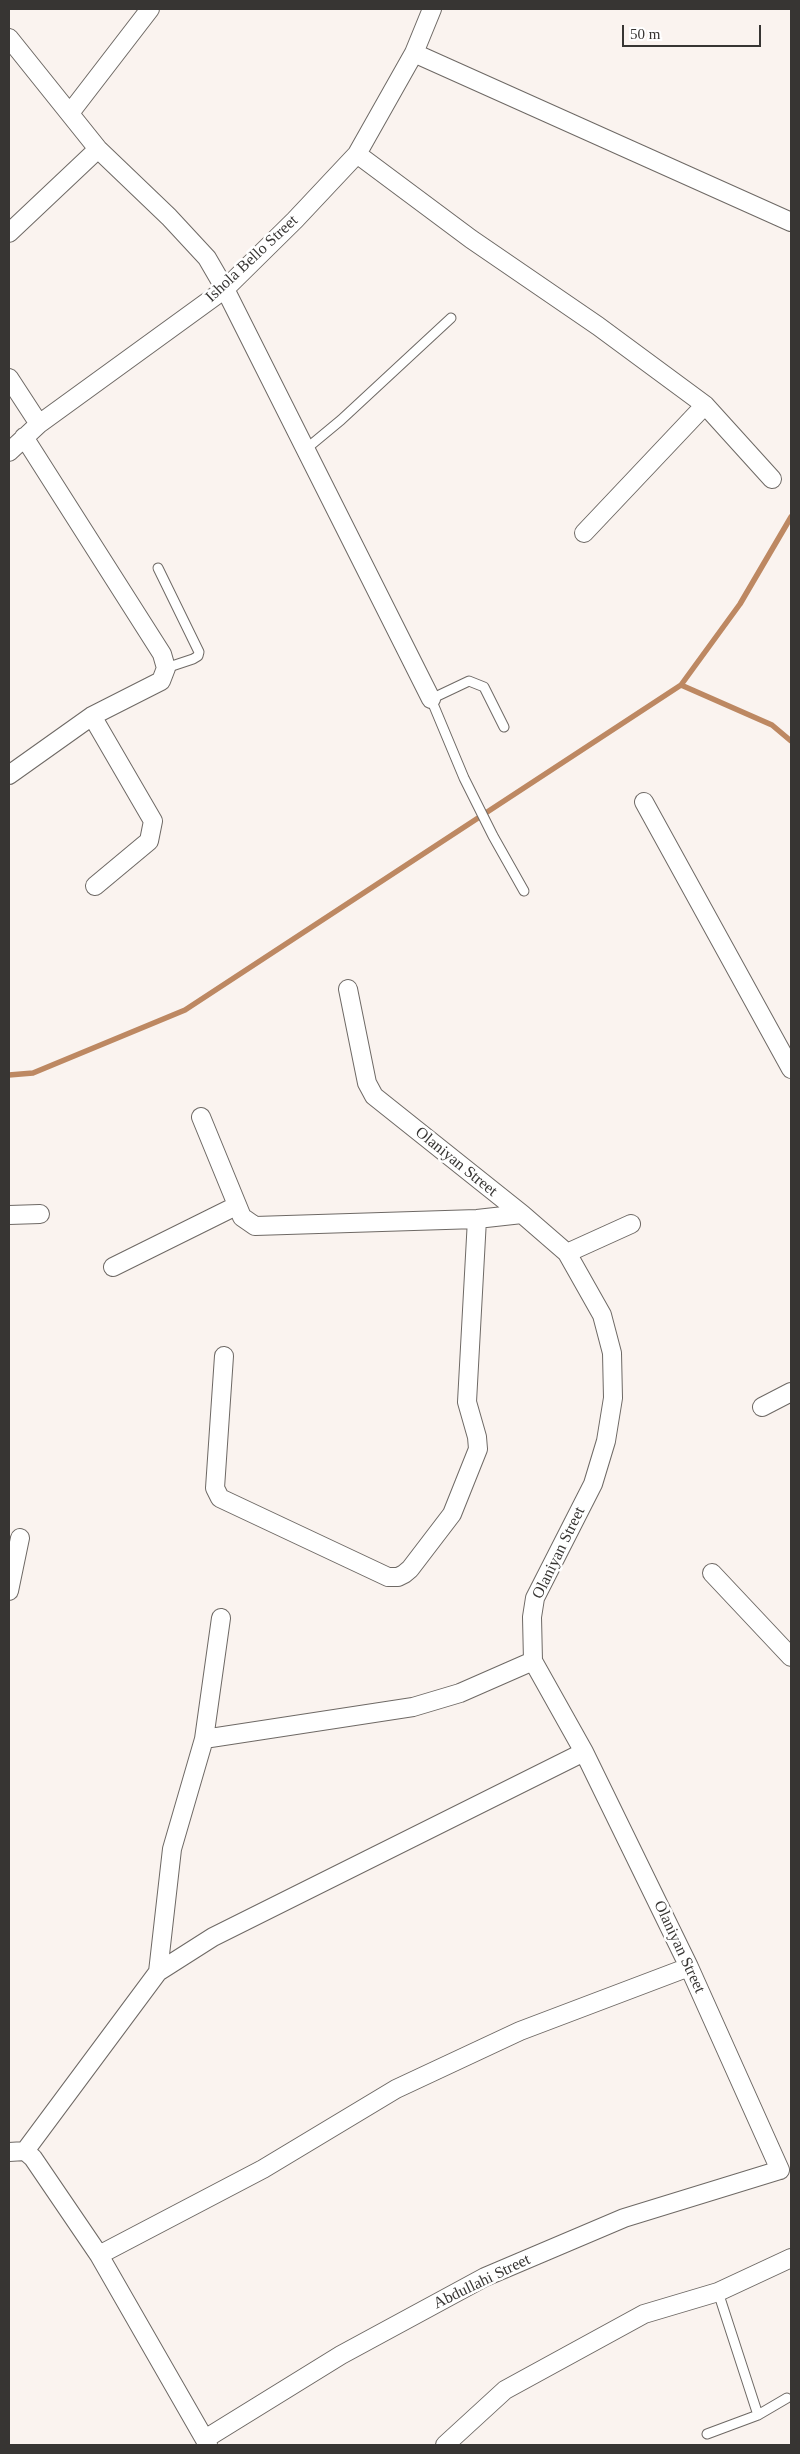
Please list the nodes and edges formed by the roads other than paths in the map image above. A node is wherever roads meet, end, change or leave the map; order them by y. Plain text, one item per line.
1 (150, 9) edge
2 (432, 9) edge
3 (9, 38) edge
4 (414, 53) junction
5 (70, 113) junction
6 (98, 149) junction
7 (357, 154) junction
8 (791, 222) edge
9 (9, 233) edge
10 (225, 289) junction
11 (450, 318) dead end
12 (9, 378) edge
13 (705, 405) junction
14 (40, 424) junction
15 (24, 436) junction
16 (306, 449) junction
17 (9, 452) edge
18 (772, 479) dead end
19 (584, 533) dead end
20 (158, 568) dead end
21 (166, 668) junction
22 (431, 699) junction
23 (92, 716) junction
24 (504, 727) dead end
25 (9, 775) edge
26 (644, 802) dead end
27 (95, 886) dead end
28 (524, 892) dead end
29 (348, 989) dead end
30 (791, 1069) edge
31 (201, 1117) dead end
32 (236, 1206) junction
33 (40, 1214) dead end
34 (522, 1214) junction
35 (9, 1215) edge
36 (477, 1219) junction
37 (631, 1224) dead end
38 (567, 1253) junction
39 (113, 1267) dead end
40 (224, 1356) dead end
41 (791, 1392) edge
42 (762, 1407) dead end
43 (20, 1538) dead end
44 (712, 1573) dead end
45 (9, 1591) edge
46 (221, 1618) dead end
47 (791, 1656) edge
48 (533, 1661) junction
49 (204, 1739) junction
50 (584, 1752) junction
51 (689, 1967) junction
52 (158, 1972) junction
53 (17, 2152) edge
54 (785, 2172) edge
55 (99, 2255) junction
56 (791, 2258) edge
57 (718, 2292) junction
58 (788, 2398) dead end
59 (758, 2415) junction
60 (707, 2434) dead end
61 (206, 2442) edge
62 (445, 2445) edge

1 - 5 street
2 - 4 street, Ishola Bello Street
3 - 5 street
4 - 7 street, Ishola Bello Street
4 - 8 street
5 - 6 street
6 - 9 street
6 - 10 street
7 - 10 street, Ishola Bello Street
7 - 13 street
10 - 14 street, Ishola Bello Street
10 - 16 street
11 - 16 lane
12 - 14 street
13 - 18 street
13 - 19 street
14 - 15 street, Ishola Bello Street
15 - 17 street, Ishola Bello Street
15 - 21 street
16 - 22 street
20 - 21 lane
21 - 23 street
22 - 24 lane
22 - 28 lane
23 - 25 street
23 - 27 street
26 - 30 street
29 - 34 street, Olaniyan Street
31 - 32 street
32 - 36 street
32 - 39 street
33 - 35 street
34 - 36 street
34 - 38 street, Olaniyan Street
36 - 40 street
37 - 38 street
38 - 48 street, Olaniyan Street
41 - 42 street
43 - 45 street
44 - 47 street
46 - 49 street
48 - 49 street
48 - 50 street, Olaniyan Street
49 - 52 street
50 - 51 street, Olaniyan Street
50 - 52 street
51 - 54 street, Olaniyan Street
51 - 55 street
52 - 53 street
53 - 55 street
54 - 61 street, Abdullahi Street
55 - 61 street
56 - 57 street
57 - 59 lane
57 - 62 street
58 - 59 lane
59 - 60 lane

